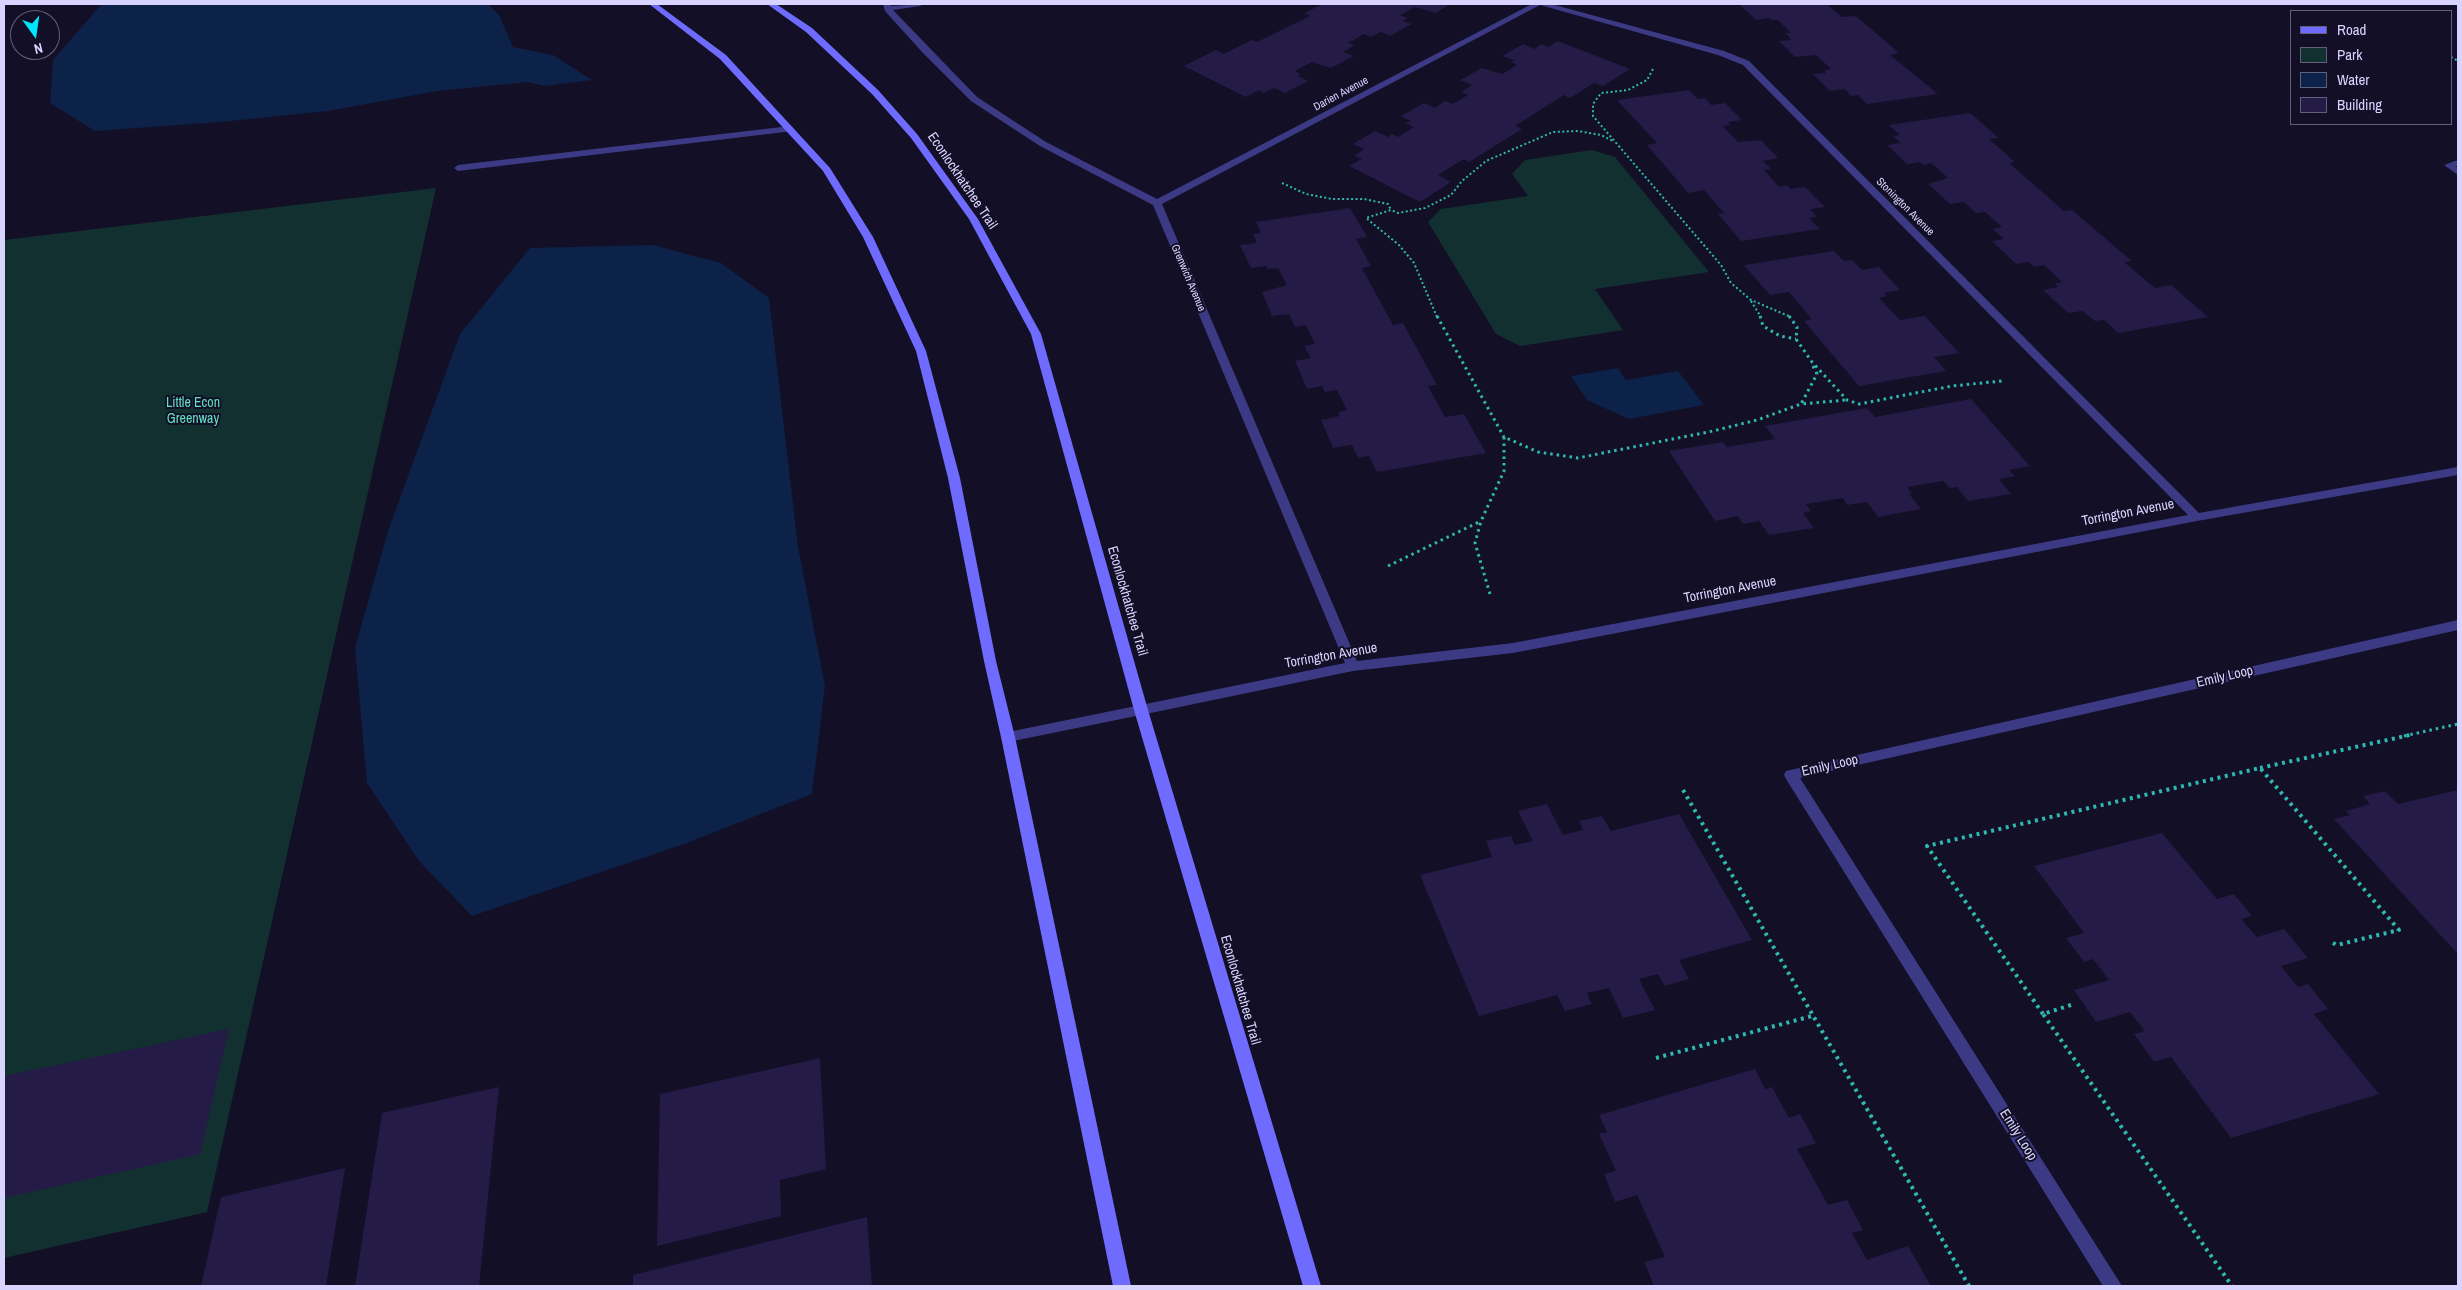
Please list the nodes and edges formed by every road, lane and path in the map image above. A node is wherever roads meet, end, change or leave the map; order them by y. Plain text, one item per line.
1 (652, 4) edge
2 (771, 4) edge
3 (920, 4) edge
4 (1537, 4) edge
5 (1543, 4) edge
6 (888, 6) edge
7 (1657, 62) dead end
8 (790, 129) junction
9 (1616, 142) junction
10 (2458, 163) edge
11 (458, 168) dead end
12 (2458, 172) edge
13 (1282, 183) dead end
14 (1156, 203) junction
15 (1391, 210) junction
16 (1751, 300) junction
17 (1796, 339) junction
18 (1812, 362) junction
19 (2002, 381) dead end
20 (1847, 400) junction
21 (1801, 404) junction
22 (1504, 437) junction
23 (2458, 471) edge
24 (2197, 516) junction
25 (1481, 521) junction
26 (1388, 566) dead end
27 (1490, 594) dead end
28 (2458, 625) edge
29 (1353, 666) junction
30 (1141, 710) junction
31 (2458, 724) edge
32 (1008, 737) junction
33 (2260, 768) junction
34 (1683, 790) dead end
35 (2331, 942) dead end
36 (2071, 1006) dead end
37 (2043, 1014) junction
38 (1812, 1016) junction
39 (1656, 1058) dead end
40 (1122, 1286) edge
41 (1312, 1286) edge
42 (1969, 1286) edge
43 (2113, 1286) edge
44 (2232, 1286) edge

1 - 8 street
2 - 30 street, Econlockhatchee Trail
3 - 6 street
4 - 14 street, Darien Avenue
5 - 24 street, Stonington Avenue
6 - 14 street
7 - 9 path
8 - 11 street
8 - 32 street
9 - 15 path
9 - 16 path
10 - 12 street
13 - 15 path
14 - 29 street, Grenwich Avenue
15 - 22 path
16 - 17 path
16 - 17 path
17 - 18 path
18 - 20 path
18 - 21 path
19 - 20 path
20 - 21 path
21 - 22 path
22 - 25 path
23 - 24 street, Torrington Avenue
24 - 29 street, Torrington Avenue
25 - 26 path
25 - 27 path
28 - 43 street, Emily Loop
29 - 30 street, Torrington Avenue
30 - 32 street, Torrington Avenue
30 - 41 street, Econlockhatchee Trail
31 - 33 path
32 - 40 street
33 - 35 path
33 - 37 path
34 - 38 path
36 - 37 path
37 - 44 path
38 - 39 path
38 - 42 path

